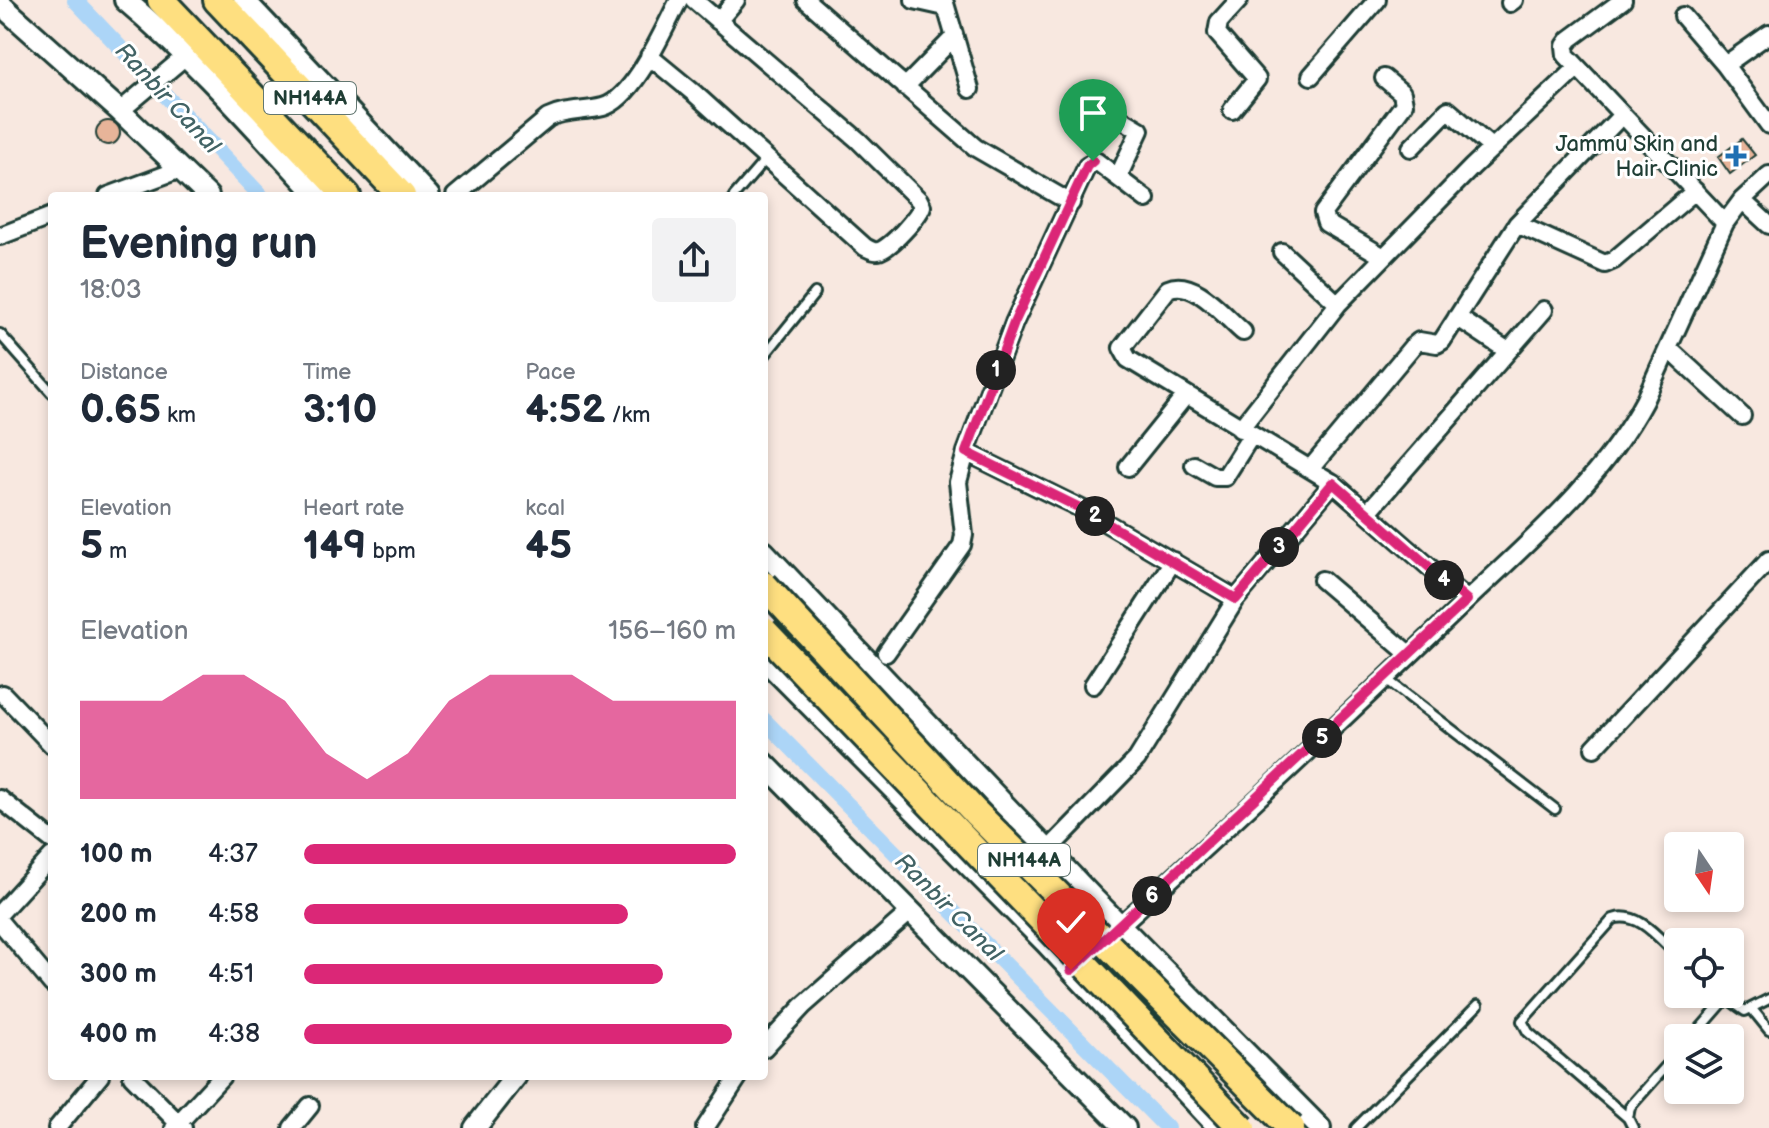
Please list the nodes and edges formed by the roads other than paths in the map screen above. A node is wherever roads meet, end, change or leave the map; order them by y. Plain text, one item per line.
1 (125, 0) edge
2 (161, 0) edge
3 (217, 0) edge
4 (244, 0) edge
5 (679, 0) edge
6 (694, 0) edge
7 (736, 0) edge
8 (806, 0) edge
9 (914, 0) edge
10 (1239, 0) edge
11 (1377, 0) edge
12 (1623, 0) edge
13 (0, 4) edge
14 (945, 4) edge
15 (1683, 16) dead end
16 (718, 21) junction
17 (1769, 34) edge
18 (953, 38) junction
19 (649, 56) junction
20 (180, 60) junction
21 (1725, 65) junction
22 (1577, 68) junction
23 (1311, 76) dead end
24 (1384, 78) dead end
25 (905, 87) junction
26 (970, 89) dead end
27 (1232, 110) dead end
28 (120, 111) junction
29 (1108, 111) dead end
30 (1622, 115) junction
31 (1769, 125) edge
32 (1411, 148) dead end
33 (1492, 148) junction
34 (766, 158) junction
35 (181, 169) junction
36 (1769, 175) edge
37 (1118, 177) junction
38 (1695, 191) junction
39 (119, 192) edge
40 (204, 192) edge
41 (314, 192) edge
42 (343, 192) edge
43 (398, 192) edge
44 (425, 192) edge
45 (460, 192) edge
46 (737, 192) edge
47 (1146, 199) dead end
48 (1742, 200) junction
49 (1071, 203) junction
50 (48, 218) edge
51 (1725, 223) junction
52 (1517, 224) junction
53 (1769, 225) edge
54 (0, 236) edge
55 (1282, 252) dead end
56 (1382, 256) junction
57 (815, 293) dead end
58 (1338, 304) junction
59 (1544, 310) dead end
60 (1457, 317) junction
61 (1243, 332) dead end
62 (0, 334) edge
63 (1668, 348) junction
64 (768, 351) edge
65 (1508, 351) junction
66 (48, 388) edge
67 (1186, 395) junction
68 (1742, 416) dead end
69 (1246, 432) junction
70 (966, 452) junction
71 (1194, 465) dead end
72 (1128, 467) dead end
73 (1310, 469) junction
74 (1333, 483) junction
75 (1368, 512) junction
76 (768, 556) edge
77 (1769, 560) edge
78 (1173, 561) junction
79 (1322, 580) dead end
80 (768, 589) edge
81 (1236, 599) junction
82 (1467, 600) junction
83 (768, 635) edge
84 (886, 653) dead end
85 (1410, 655) junction
86 (768, 663) edge
87 (1386, 679) junction
88 (1093, 685) dead end
89 (3, 694) dead end
90 (48, 741) edge
91 (1594, 748) dead end
92 (768, 767) edge
93 (0, 799) edge
94 (1555, 809) dead end
95 (48, 837) edge
96 (1055, 843) dead end
97 (48, 860) edge
98 (911, 911) junction
99 (0, 913) edge
100 (0, 922) edge
101 (1121, 925) junction
102 (1664, 944) edge
103 (1071, 970) junction
104 (48, 979) edge
105 (1769, 999) edge
106 (1478, 1005) dead end
107 (1715, 1008) edge
108 (1736, 1008) edge
109 (1752, 1009) junction
110 (1703, 1024) edge
111 (1769, 1030) edge
112 (768, 1044) edge
113 (1664, 1069) edge
114 (97, 1080) edge
115 (136, 1080) edge
116 (219, 1080) edge
117 (513, 1080) edge
118 (736, 1080) edge
119 (310, 1106) dead end
120 (1628, 1118) junction
121 (178, 1127) edge
122 (57, 1128) edge
123 (292, 1128) edge
124 (476, 1128) edge
125 (705, 1128) edge
126 (1125, 1128) edge
127 (1219, 1128) edge
128 (1242, 1128) edge
129 (1291, 1128) edge
130 (1320, 1128) edge
131 (1356, 1128) edge
132 (1633, 1128) edge

1 - 20 street
2 - 42 highway, NH144A
3 - 43 highway, NH144A
4 - 44 street
5 - 19 street
6 - 16 street
7 - 16 street
8 - 25 street
9 - 14 street
10 - 27 street
11 - 23 street
12 - 22 street
13 - 28 street
14 - 18 street
15 - 21 street
16 - 34 street
17 - 21 street
18 - 25 street
18 - 26 street
19 - 34 street
19 - 45 street
20 - 28 street
20 - 41 street
21 - 31 street
22 - 30 street
22 - 33 street
24 - 56 street
25 - 49 street
28 - 35 street
29 - 37 street
30 - 38 street
30 - 52 street
32 - 33 street
33 - 56 street
34 - 46 lane
35 - 39 street
35 - 40 street
36 - 48 street
37 - 47 street
37 - 49 street
38 - 51 street
38 - 52 street
48 - 51 street
48 - 53 street
49 - 70 street
50 - 54 street
51 - 63 street
52 - 60 street
55 - 58 street
56 - 58 street
57 - 64 lane
58 - 69 street
59 - 65 street
60 - 65 street
60 - 73 street
61 - 67 street
62 - 66 lane
63 - 68 street
63 - 82 street
65 - 75 street
67 - 69 street
67 - 72 street
69 - 71 street
69 - 73 street
70 - 78 street
70 - 84 street
73 - 74 street
74 - 75 street
74 - 81 street
75 - 82 street
76 - 101 street
77 - 91 street
78 - 81 street
78 - 88 street
79 - 85 street
80 - 129 highway, NH144A, bridge
81 - 96 street
82 - 85 street
83 - 128 highway, NH144A, bridge
85 - 87 street
86 - 103 street
87 - 94 lane
87 - 101 street
89 - 90 street
92 - 98 street
93 - 95 street
97 - 99 street
98 - 112 street
98 - 126 street
100 - 104 street
101 - 103 street
101 - 130 street
102 - 120 lane
103 - 127 street
105 - 109 lane
106 - 131 lane
107 - 110 lane
108 - 109 lane
109 - 111 lane
113 - 120 lane
114 - 122 street
115 - 121 street
116 - 121 street
117 - 124 street
118 - 125 street
119 - 123 street
120 - 132 lane

